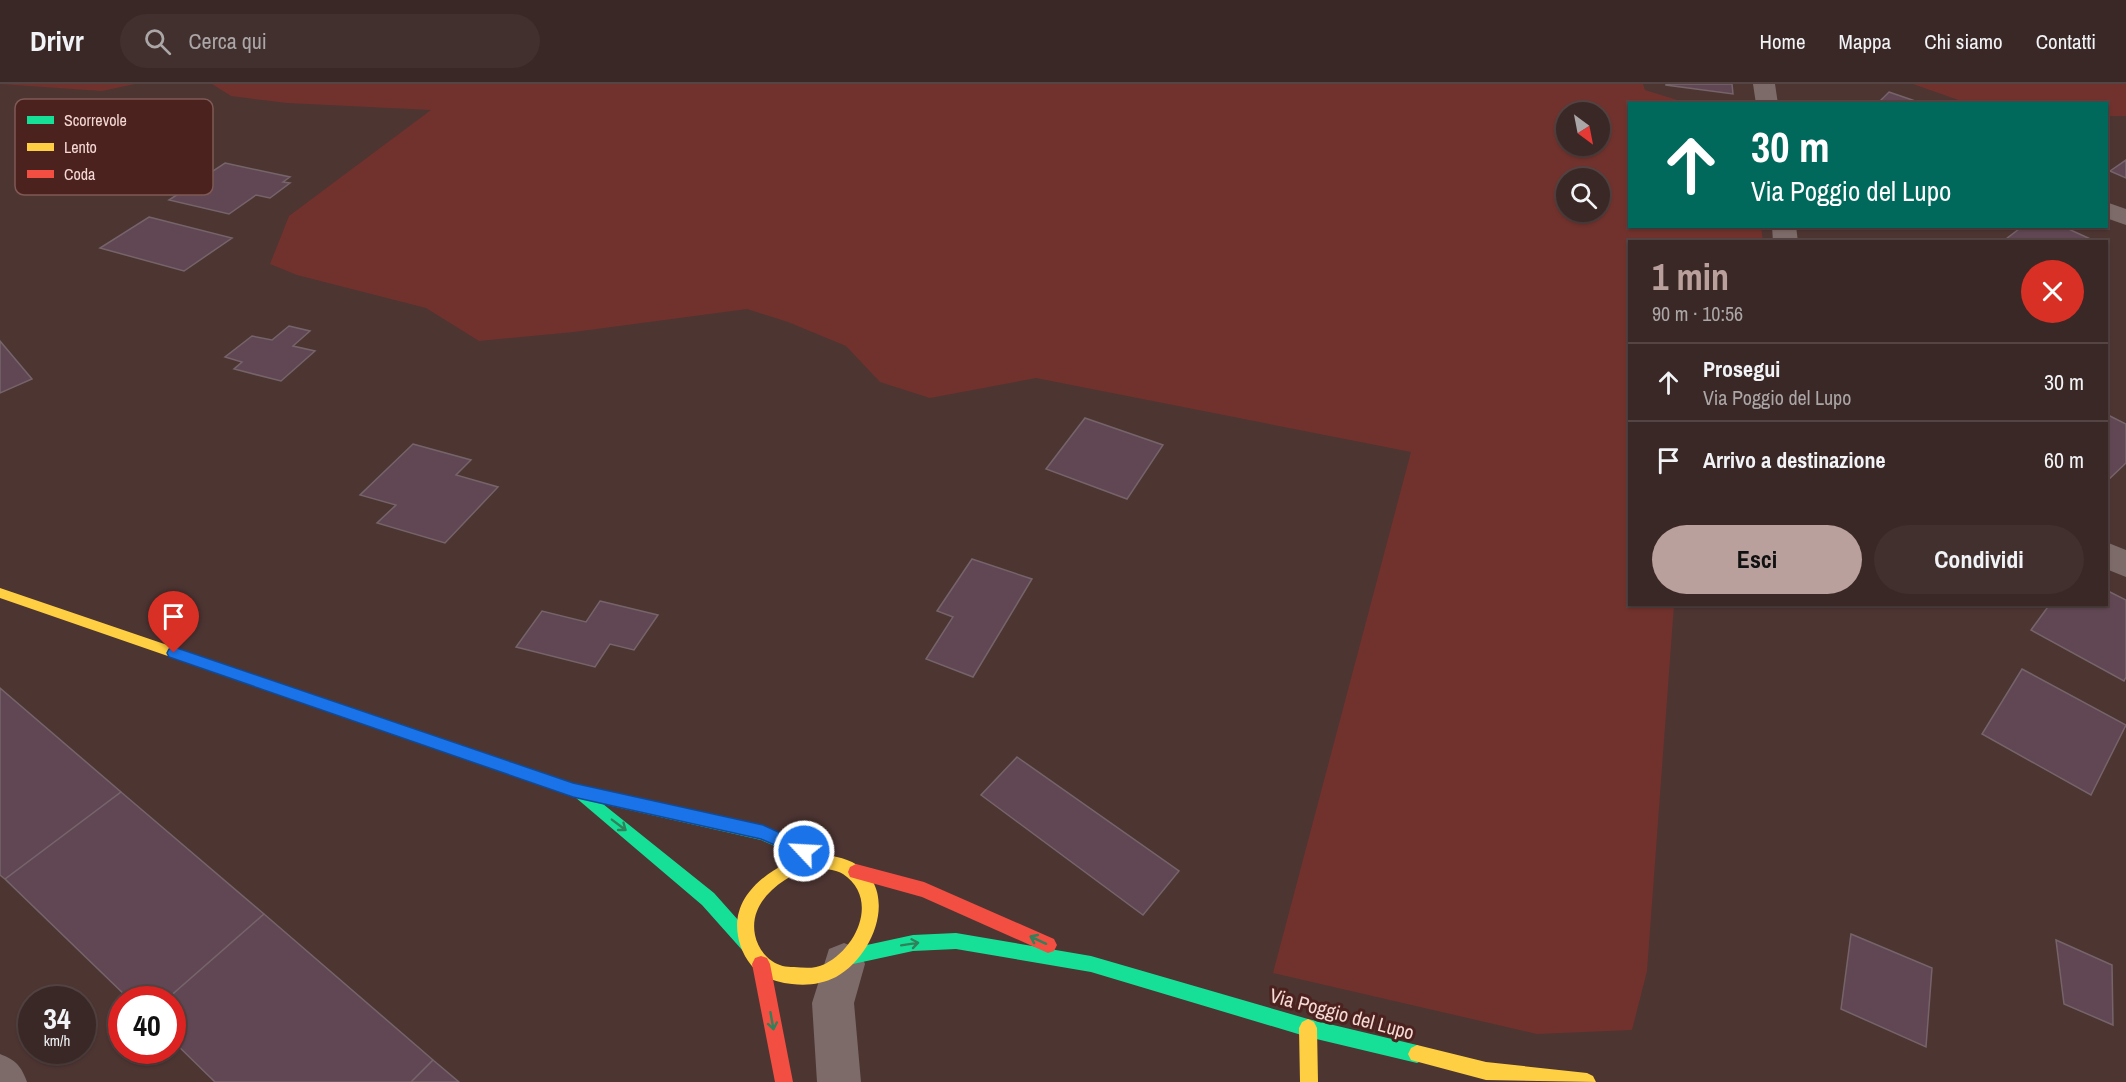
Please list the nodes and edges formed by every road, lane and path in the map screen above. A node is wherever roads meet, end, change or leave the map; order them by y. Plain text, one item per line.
1 (1764, 84) edge
2 (1767, 102) edge
3 (2108, 210) edge
4 (2126, 218) edge
5 (2108, 555) edge
6 (2126, 564) edge
7 (0, 593) edge
8 (573, 790) junction
9 (824, 860) junction
10 (856, 872) junction
11 (750, 945) junction
12 (848, 960) junction
13 (761, 964) junction
14 (1091, 964) junction
15 (1308, 1028) junction
16 (0, 1074) edge
17 (7, 1082) edge
18 (784, 1082) edge
19 (839, 1082) edge
20 (1309, 1082) edge
21 (1587, 1082) edge

1 - 2 street
3 - 4 street
5 - 6 street
7 - 8 street
8 - 9 street
8 -> 11 street
9 - 10 street
9 - 11 street
10 - 12 street
14 -> 10 street
11 - 13 street
12 - 13 street
12 -> 14 street
12 - 19 street
13 -> 18 street
14 - 15 street, Via Poggio del Lupo
15 - 20 street
15 - 21 street, Via Poggio del Lupo
16 - 17 lane

